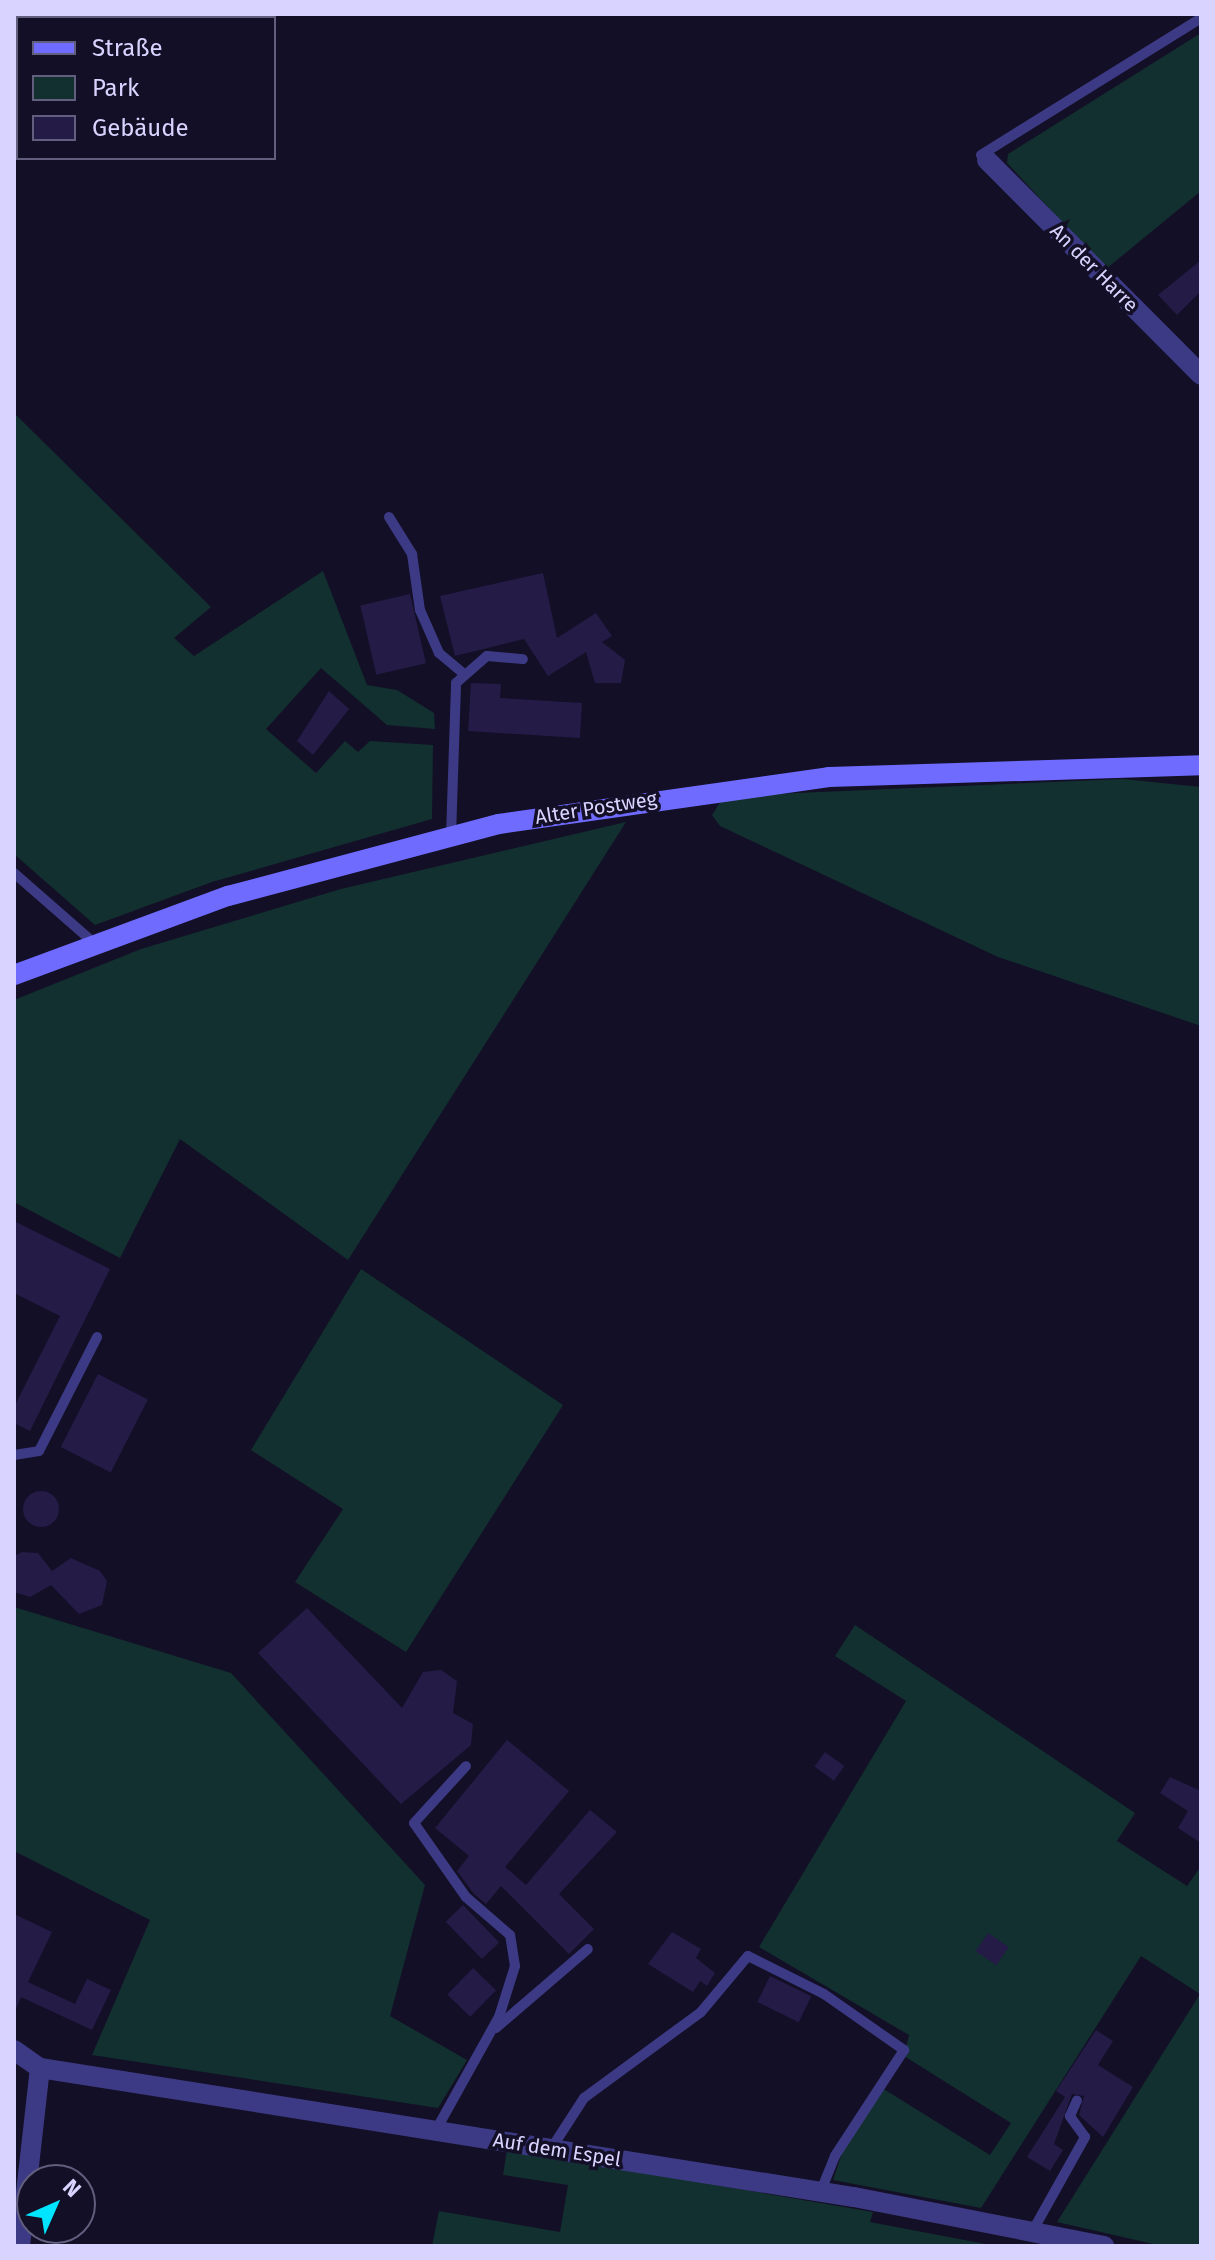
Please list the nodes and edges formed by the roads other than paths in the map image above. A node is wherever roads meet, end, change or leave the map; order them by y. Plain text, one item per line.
1 (1201, 18) edge
2 (984, 158) joint
3 (1201, 375) edge
4 (389, 517) dead end
5 (523, 659) dead end
6 (462, 672) junction
7 (1201, 765) edge
8 (451, 836) junction
9 (14, 873) edge
10 (94, 943) junction
11 (14, 975) edge
12 (97, 1337) dead end
13 (14, 1455) edge
14 (466, 1766) dead end
15 (588, 1949) dead end
16 (491, 2031) junction
17 (14, 2050) edge
18 (40, 2068) junction
19 (1077, 2100) dead end
20 (436, 2130) junction
21 (551, 2149) junction
22 (821, 2191) junction
23 (1032, 2232) junction
24 (20, 2246) edge
25 (1104, 2246) edge

1 - 2 lane
2 - 3 street, An der Harre
4 - 6 lane
5 - 6 lane
6 - 8 lane
7 - 8 main road, Alter Postweg
8 - 10 main road, Alter Postweg
9 - 10 lane
10 - 11 main road, Alter Postweg
12 - 13 lane
14 - 16 lane
15 - 16 lane
16 - 20 lane
17 - 18 street, Auf dem Espel
18 - 20 street, Auf dem Espel
18 - 24 street
19 - 23 lane
20 - 21 street, Auf dem Espel
21 - 22 street, Auf dem Espel
21 - 22 lane
22 - 23 street, Auf dem Espel
23 - 25 street, Auf dem Espel

